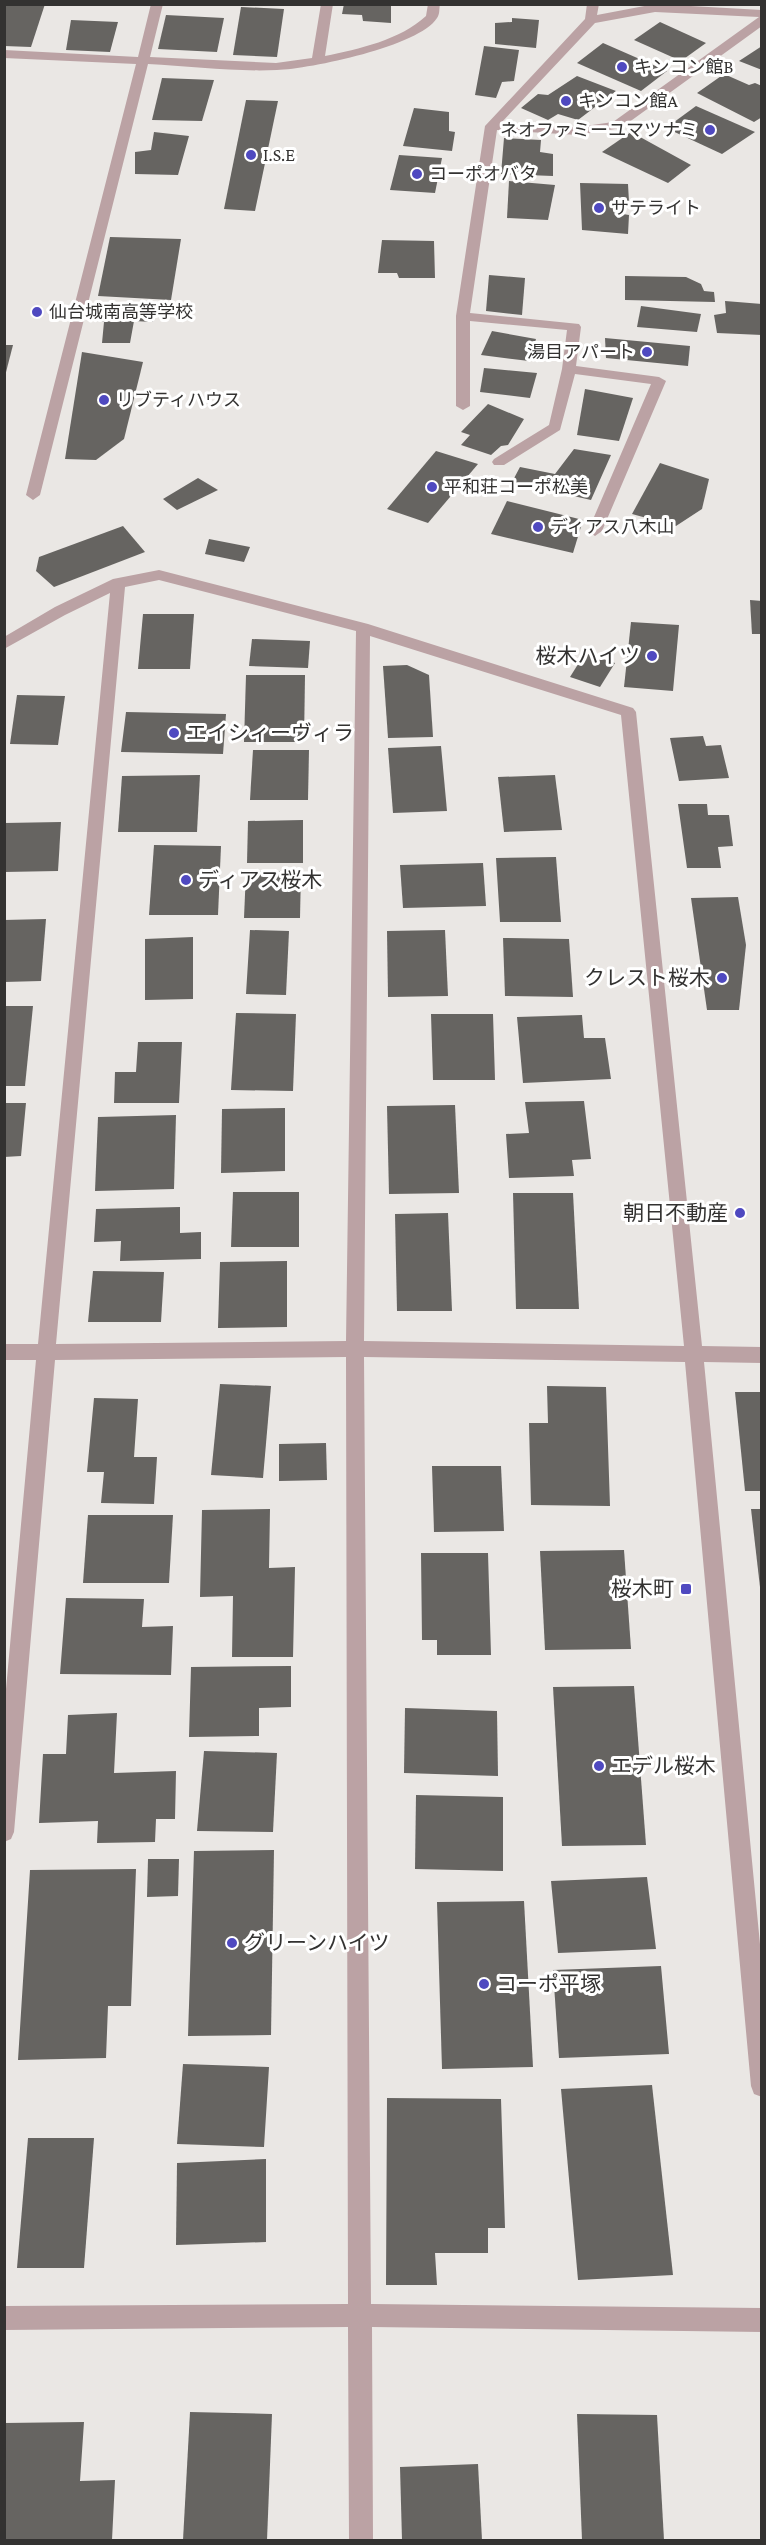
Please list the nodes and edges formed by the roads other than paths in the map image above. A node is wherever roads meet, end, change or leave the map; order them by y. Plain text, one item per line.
1 (157, 4) edge
2 (327, 4) edge
3 (434, 4) edge
4 (593, 4) edge
5 (762, 14) edge
6 (591, 20) junction
7 (762, 20) edge
8 (4, 54) edge
9 (318, 60) junction
10 (143, 61) junction
11 (491, 126) junction
12 (463, 316) junction
13 (569, 369) junction
14 (463, 406) dead end
15 (499, 462) dead end
16 (33, 495) dead end
17 (595, 531) dead end
18 (118, 583) junction
19 (363, 628) junction
20 (4, 644) edge
21 (355, 1349) junction
22 (4, 1352) edge
23 (46, 1352) junction
24 (694, 1355) junction
25 (762, 1355) edge
26 (4, 1833) edge
27 (762, 2086) edge
28 (361, 2315) junction
29 (4, 2318) edge
30 (762, 2320) edge
31 (361, 2541) edge

1 - 10 street
2 - 9 street
3 - 9 street
4 - 6 street
5 - 6 street
6 - 11 street
7 - 11 street
8 - 10 street
9 - 10 street
10 - 16 street
11 - 12 street
12 - 13 street
12 - 14 street
13 - 15 street
13 - 17 street
18 - 19 street
18 - 20 street
18 - 23 street
19 - 21 street
19 - 24 street
21 - 23 street
21 - 24 street
21 - 28 street
22 - 23 street
23 - 26 street
24 - 25 street
24 - 27 street
28 - 29 street
28 - 30 street
28 - 31 street

